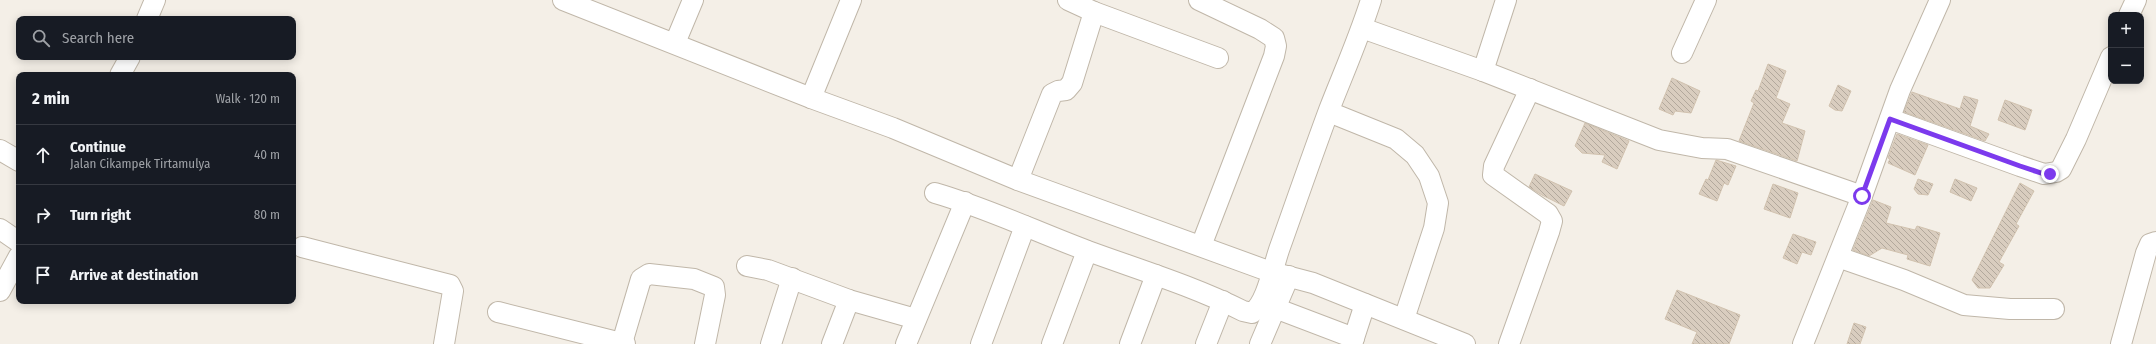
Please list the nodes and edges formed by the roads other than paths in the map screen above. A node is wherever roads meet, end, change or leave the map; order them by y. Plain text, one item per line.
1 (155, 0) edge
2 (563, 0) edge
3 (693, 0) edge
4 (852, 0) edge
5 (1068, 0) edge
6 (1199, 0) edge
7 (1372, 0) edge
8 (1506, 0) edge
9 (1706, 0) edge
10 (1940, 0) edge
11 (2136, 0) edge
12 (1094, 12) junction
13 (2130, 12) edge
14 (148, 16) edge
15 (1362, 28) junction
16 (675, 43) junction
17 (1682, 53) dead end
18 (1218, 58) dead end
19 (128, 60) edge
20 (2108, 64) edge
21 (1483, 71) junction
22 (122, 72) edge
23 (1530, 89) junction
24 (811, 98) junction
25 (1329, 112) junction
26 (1890, 119) junction
27 (0, 150) edge
28 (16, 159) edge
29 (1018, 180) junction
30 (935, 193) dead end
31 (1862, 196) junction
32 (965, 202) junction
33 (1025, 226) junction
34 (0, 229) edge
35 (16, 240) edge
36 (2156, 242) edge
37 (1201, 246) junction
38 (302, 247) dead end
39 (1087, 251) junction
40 (1838, 257) junction
41 (16, 262) edge
42 (747, 266) dead end
43 (1280, 274) junction
44 (1156, 275) junction
45 (792, 278) junction
46 (0, 291) edge
47 (849, 300) junction
48 (1223, 301) junction
49 (1365, 304) junction
50 (1275, 308) junction
51 (2054, 309) dead end
52 (498, 312) dead end
53 (916, 319) junction
54 (1404, 319) junction
55 (1428, 337) edge
56 (1353, 341) edge
57 (444, 344) edge
58 (624, 344) edge
59 (705, 344) edge
60 (771, 344) edge
61 (832, 344) edge
62 (906, 344) edge
63 (981, 344) edge
64 (1052, 344) edge
65 (1130, 344) edge
66 (1206, 344) edge
67 (1260, 344) edge
68 (1465, 344) edge
69 (1509, 344) edge
70 (1803, 344) edge
71 (2121, 344) edge

1 - 14 street
2 - 16 street
3 - 16 street
4 - 24 street
5 - 12 street
6 - 37 street
7 - 15 street
8 - 21 street
9 - 17 street
10 - 26 street
11 - 13 street
12 - 18 street
12 - 29 street
15 - 21 street
15 - 25 street
16 - 24 street
19 - 22 street
20 - 26 street
21 - 23 street
23 - 31 street
23 - 69 street
24 - 29 street
25 - 43 street
25 - 54 street
26 - 31 street
27 - 28 street
29 - 37 street
30 - 32 street
31 - 40 street
32 - 33 street
32 - 53 street
33 - 39 street
33 - 63 street
34 - 35 street
36 - 71 street
37 - 43 street
38 - 57 street
39 - 44 street
39 - 64 street
40 - 51 street
40 - 70 street
41 - 46 street
42 - 45 street
43 - 48 street
43 - 49 street
43 - 50 street
44 - 48 street
44 - 65 street
45 - 47 street
45 - 60 street
47 - 53 street
47 - 61 street
48 - 66 street
49 - 54 street
49 - 56 street
50 - 56 street
50 - 67 street
52 - 58 street
53 - 62 street
54 - 55 street
55 - 68 street
58 - 59 street

